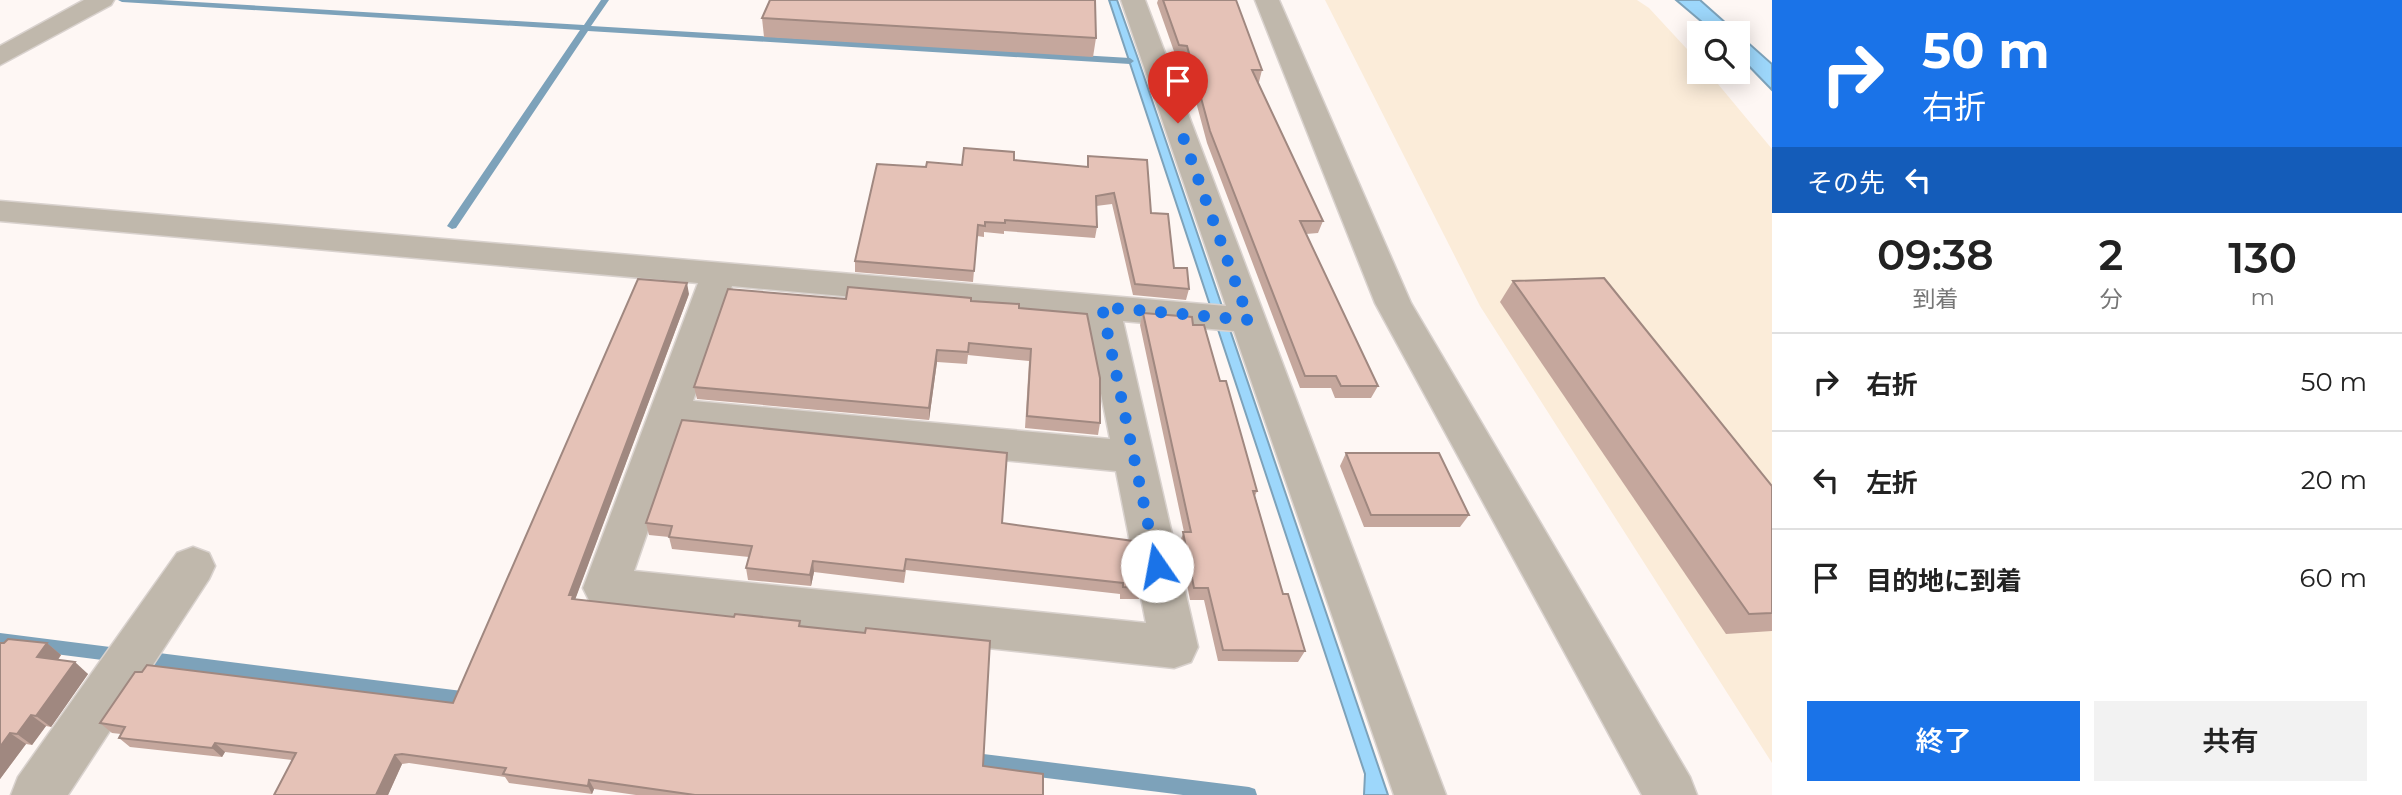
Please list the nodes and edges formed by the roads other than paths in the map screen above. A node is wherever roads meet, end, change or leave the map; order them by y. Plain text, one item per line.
1 (102, 0) edge
2 (1133, 0) edge
3 (1267, 0) edge
4 (0, 57) edge
5 (0, 211) edge
6 (719, 274) junction
7 (1102, 307) junction
8 (1230, 318) junction
9 (669, 413) junction
10 (1134, 457) junction
11 (193, 566) dead end
12 (37, 795) edge
13 (1420, 795) edge
14 (1671, 795) edge

1 - 4 street
2 - 8 street
3 - 14 street
5 - 6 street
6 - 7 street
6 - 9 street
7 - 8 street
7 - 10 street
8 - 13 street
9 - 10 street
9 - 10 street
11 - 12 street

